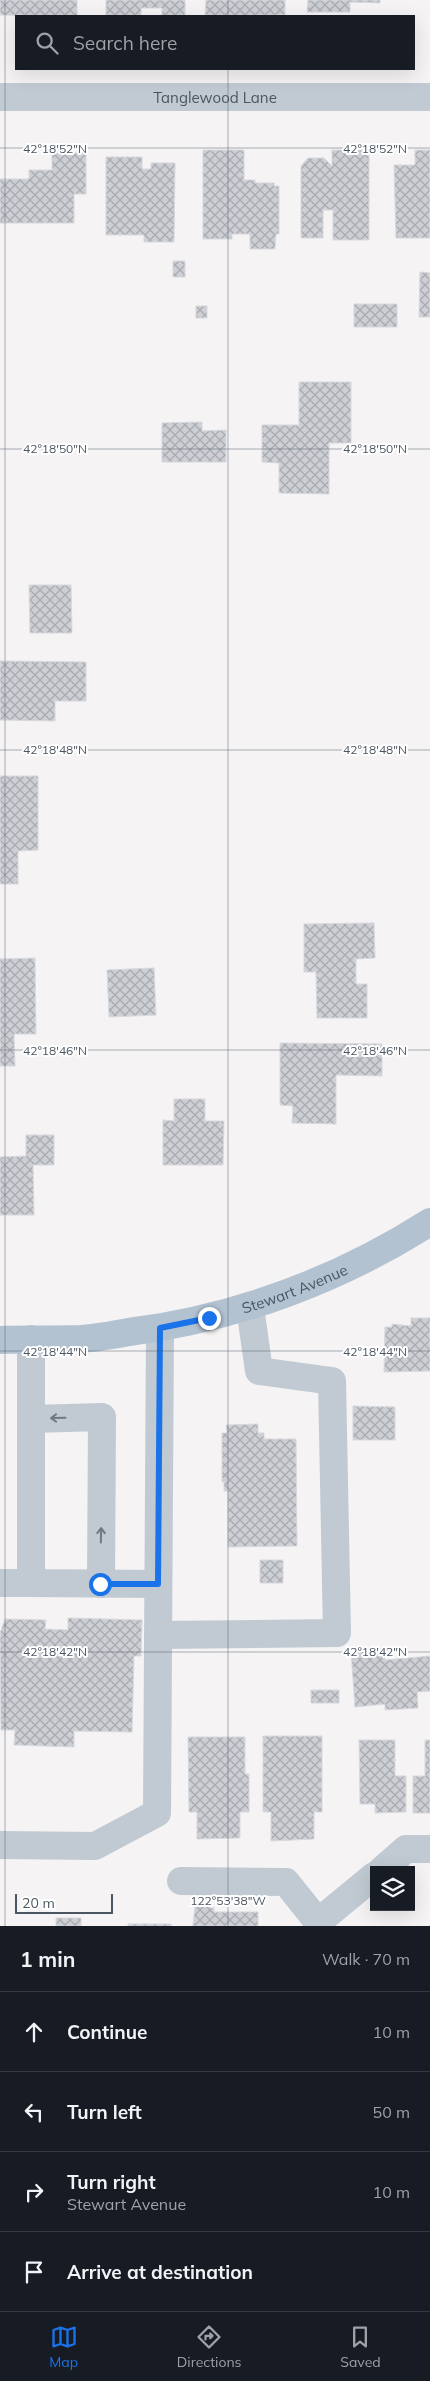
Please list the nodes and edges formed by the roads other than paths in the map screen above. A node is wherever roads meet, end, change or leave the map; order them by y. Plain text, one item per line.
1 (0, 97) edge
2 (430, 97) edge
3 (430, 1222) edge
4 (250, 1307) junction
5 (160, 1328) junction
6 (0, 1340) edge
7 (31, 1340) junction
8 (31, 1419) junction
9 (0, 1582) edge
10 (31, 1583) junction
11 (100, 1584) junction
12 (158, 1584) junction
13 (158, 1634) junction
14 (0, 1845) edge
15 (430, 1849) edge
16 (387, 1866) edge
17 (370, 1879) edge
18 (181, 1881) dead end
19 (318, 1924) edge

1 - 2 street, Tanglewood Lane
3 - 4 main road, Stewart Avenue
4 - 5 main road, Stewart Avenue
4 - 13 street
5 - 7 main road, Stewart Avenue
5 - 12 street
6 - 7 main road, Stewart Avenue
7 - 8 street
8 - 10 street
11 -> 8 street
9 - 10 street
10 - 11 street
11 - 12 street
12 - 13 street
13 - 14 street
15 - 16 street
17 - 19 street
18 - 19 street

